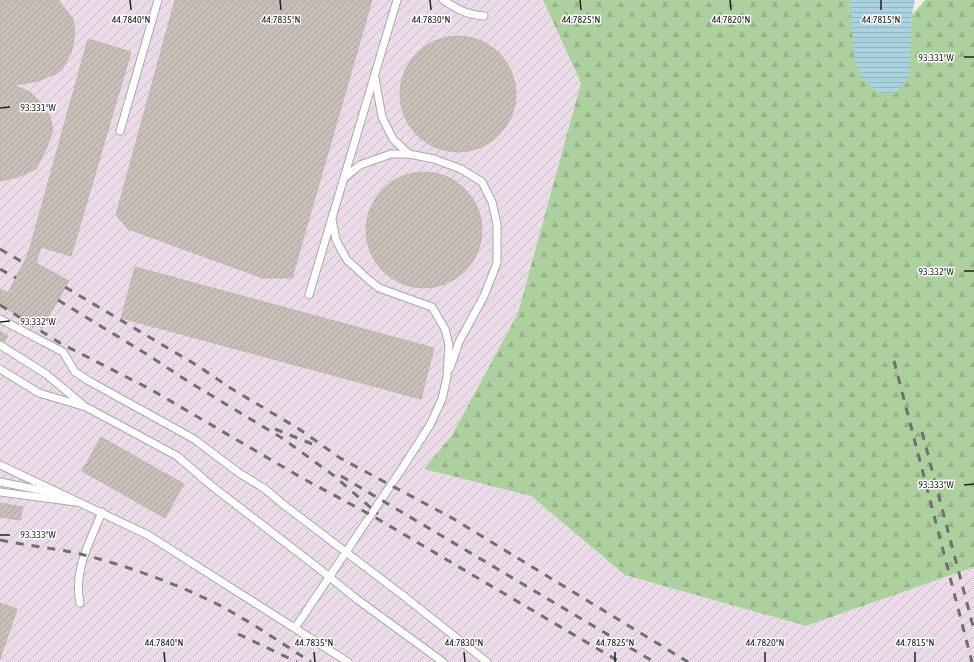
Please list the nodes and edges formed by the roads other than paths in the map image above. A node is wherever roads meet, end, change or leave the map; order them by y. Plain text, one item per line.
1 (158, 0) edge
2 (397, 0) edge
3 (443, 0) edge
4 (484, 16) dead end
5 (374, 76) junction
6 (120, 131) dead end
7 (409, 154) junction
8 (344, 178) junction
9 (332, 219) junction
10 (309, 295) dead end
11 (0, 319) edge
12 (0, 345) edge
13 (0, 369) edge
14 (447, 377) junction
15 (86, 407) junction
16 (0, 465) edge
17 (0, 482) edge
18 (0, 492) edge
19 (69, 496) junction
20 (84, 504) junction
21 (102, 512) junction
22 (346, 552) junction
23 (329, 577) junction
24 (80, 603) dead end
25 (295, 628) junction
26 (348, 662) edge
27 (443, 662) edge
28 (487, 662) edge

1 - 6 lane
2 - 5 lane
3 - 4 lane
5 - 7 lane
5 - 8 lane
7 - 8 lane
7 - 14 lane
8 - 9 lane
9 - 10 lane
9 - 14 lane
11 - 22 lane
12 - 15 lane
13 - 15 lane
14 - 22 lane
15 - 23 lane
16 - 19 lane
17 - 19 lane
18 - 20 lane
19 - 20 lane
20 - 21 lane
21 - 24 lane
21 - 25 lane
22 - 23 lane
22 - 28 lane
23 - 25 lane
23 - 27 lane
25 - 26 lane

